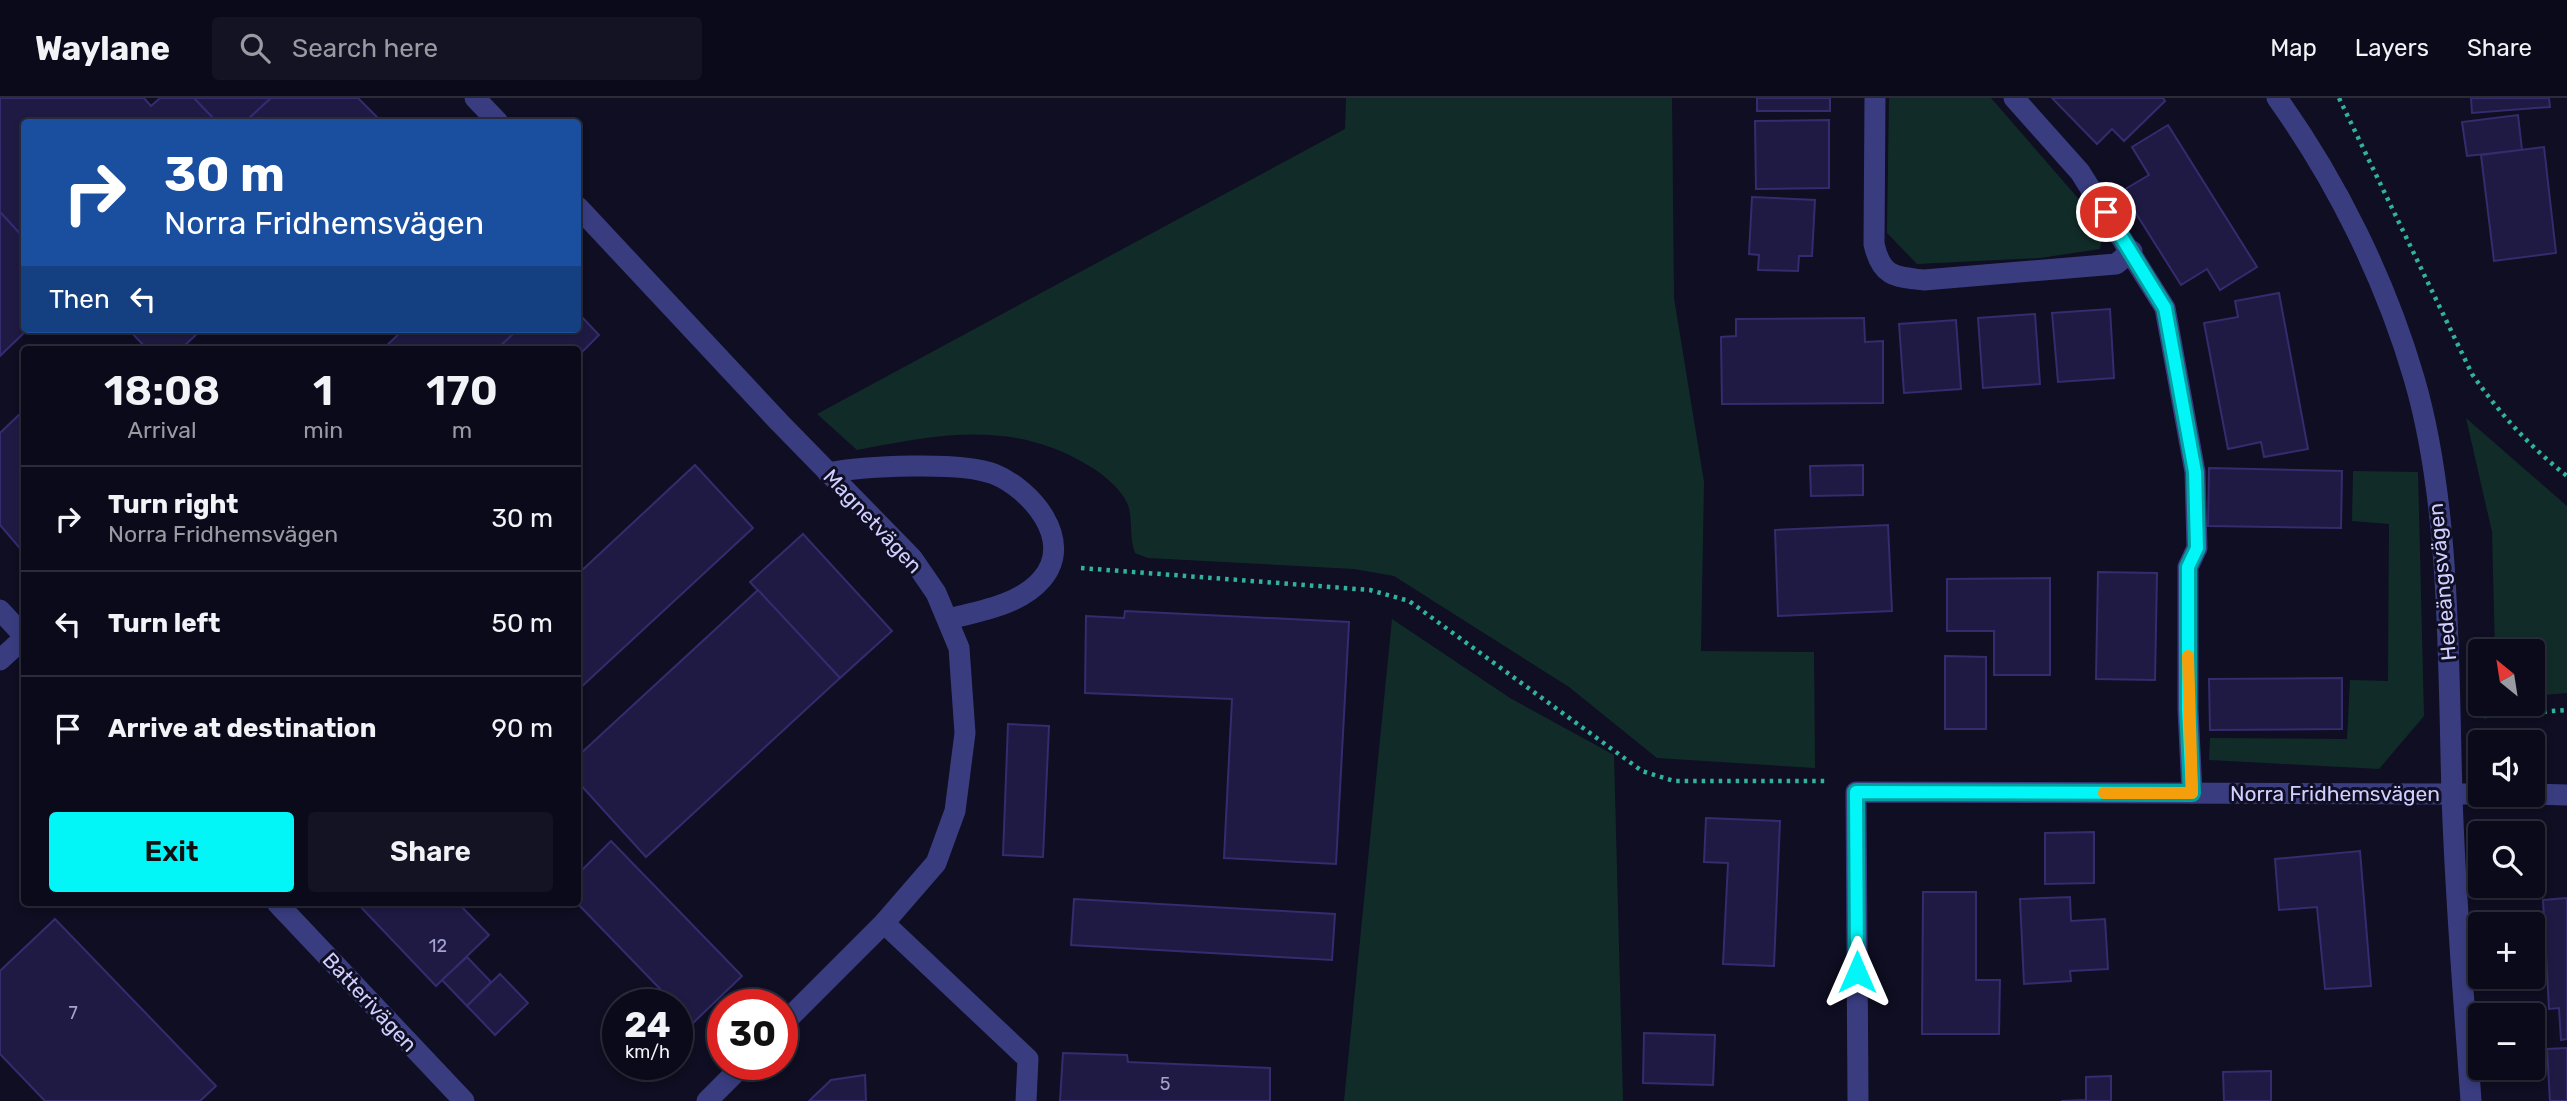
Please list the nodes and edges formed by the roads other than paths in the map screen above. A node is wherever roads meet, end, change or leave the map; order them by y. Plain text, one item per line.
1 (475, 98) edge
2 (1875, 98) edge
3 (2014, 98) edge
4 (2277, 98) edge
5 (495, 119) edge
6 (581, 210) edge
7 (2132, 251) junction
8 (828, 473) junction
9 (0, 610) edge
10 (949, 619) junction
11 (21, 634) edge
12 (21, 640) edge
13 (0, 660) edge
14 (2192, 793) junction
15 (2452, 794) junction
16 (2468, 794) edge
17 (2545, 794) edge
18 (2567, 795) edge
19 (280, 906) edge
20 (884, 923) junction
21 (798, 1009) edge
22 (728, 1080) edge
23 (464, 1101) edge
24 (707, 1101) edge
25 (1026, 1101) edge
26 (1858, 1101) edge
27 (2471, 1101) edge

1 - 5 street
2 - 7 street
3 - 7 street
4 - 15 street, Hedeängsvägen
6 - 8 street, Magnetvägen
7 - 14 street
8 - 10 street, Magnetvägen
8 - 10 street
9 - 11 street
10 - 20 street, Magnetvägen
12 - 13 street
14 - 15 street, Norra Fridhemsvägen
14 - 26 street, Norra Fridhemsvägen
15 - 16 street, Norra Fridhemsvägen
15 - 27 street, Hedeängsvägen
17 - 18 street
19 - 23 street, Batterivägen
20 - 21 street, Magnetvägen
20 - 25 street
22 - 24 street

